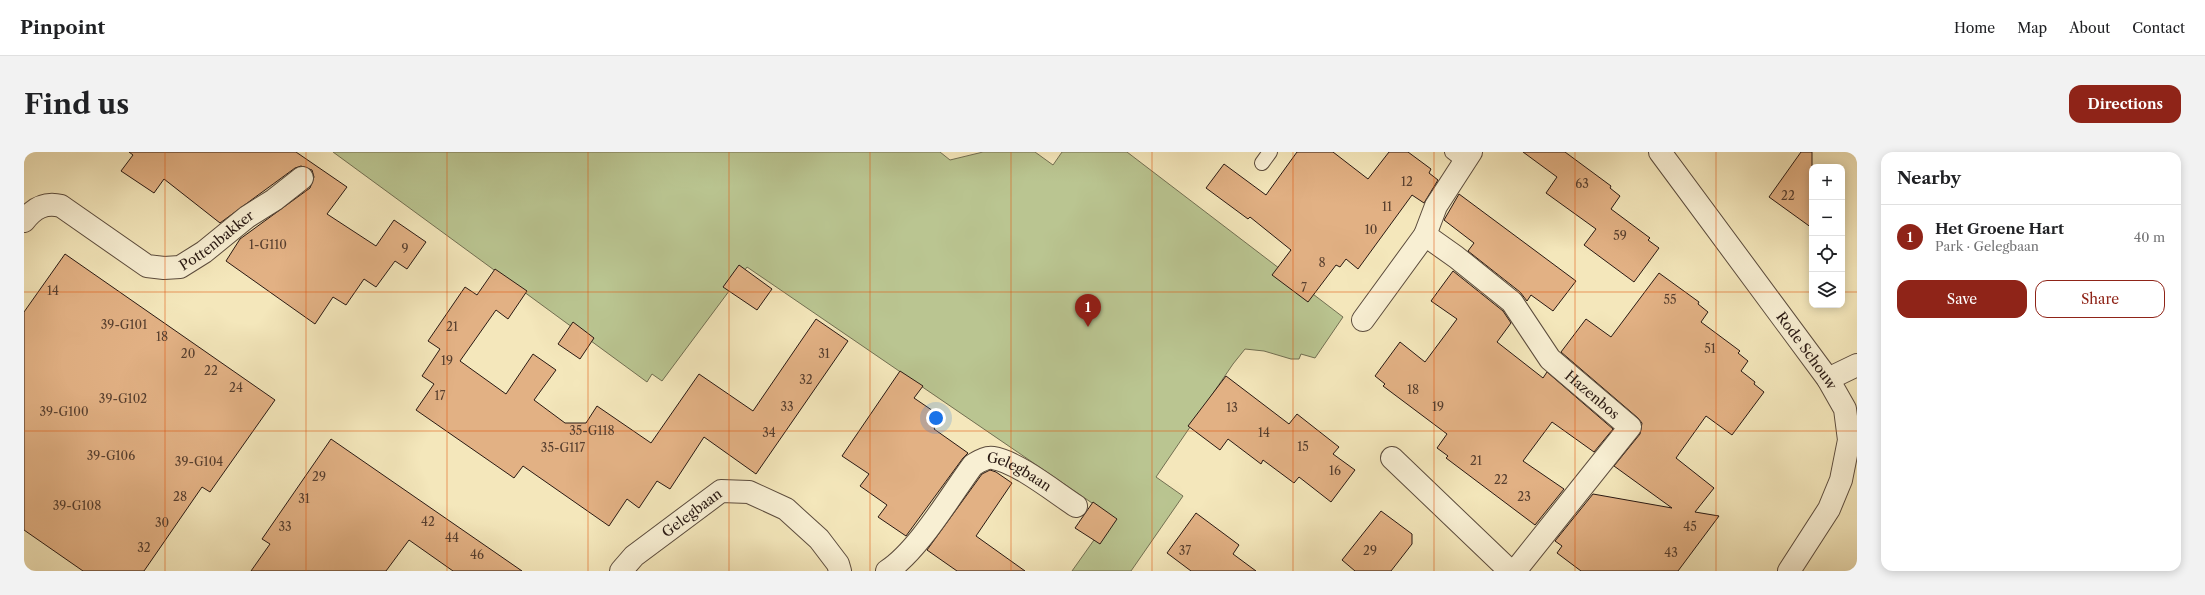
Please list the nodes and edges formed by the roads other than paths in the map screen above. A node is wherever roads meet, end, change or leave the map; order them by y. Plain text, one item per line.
1 (1660, 152) edge
2 (1463, 155) edge
3 (302, 178) dead end
4 (24, 221) edge
5 (1425, 235) junction
6 (1363, 320) dead end
7 (1857, 365) edge
8 (1828, 379) junction
9 (1392, 458) dead end
10 (1076, 506) dead end
11 (621, 571) edge
12 (840, 571) edge
13 (887, 571) edge
14 (1510, 571) edge
15 (1515, 571) edge
16 (1789, 571) edge

1 - 8 street, Rode Schouw
2 - 5 street
3 - 4 street, Pottenbakker
5 - 6 street
5 - 15 street, Hazenbos
7 - 8 street
8 - 16 street, Rode Schouw
9 - 14 street
10 - 13 street, Gelegbaan
11 - 12 street, Gelegbaan

